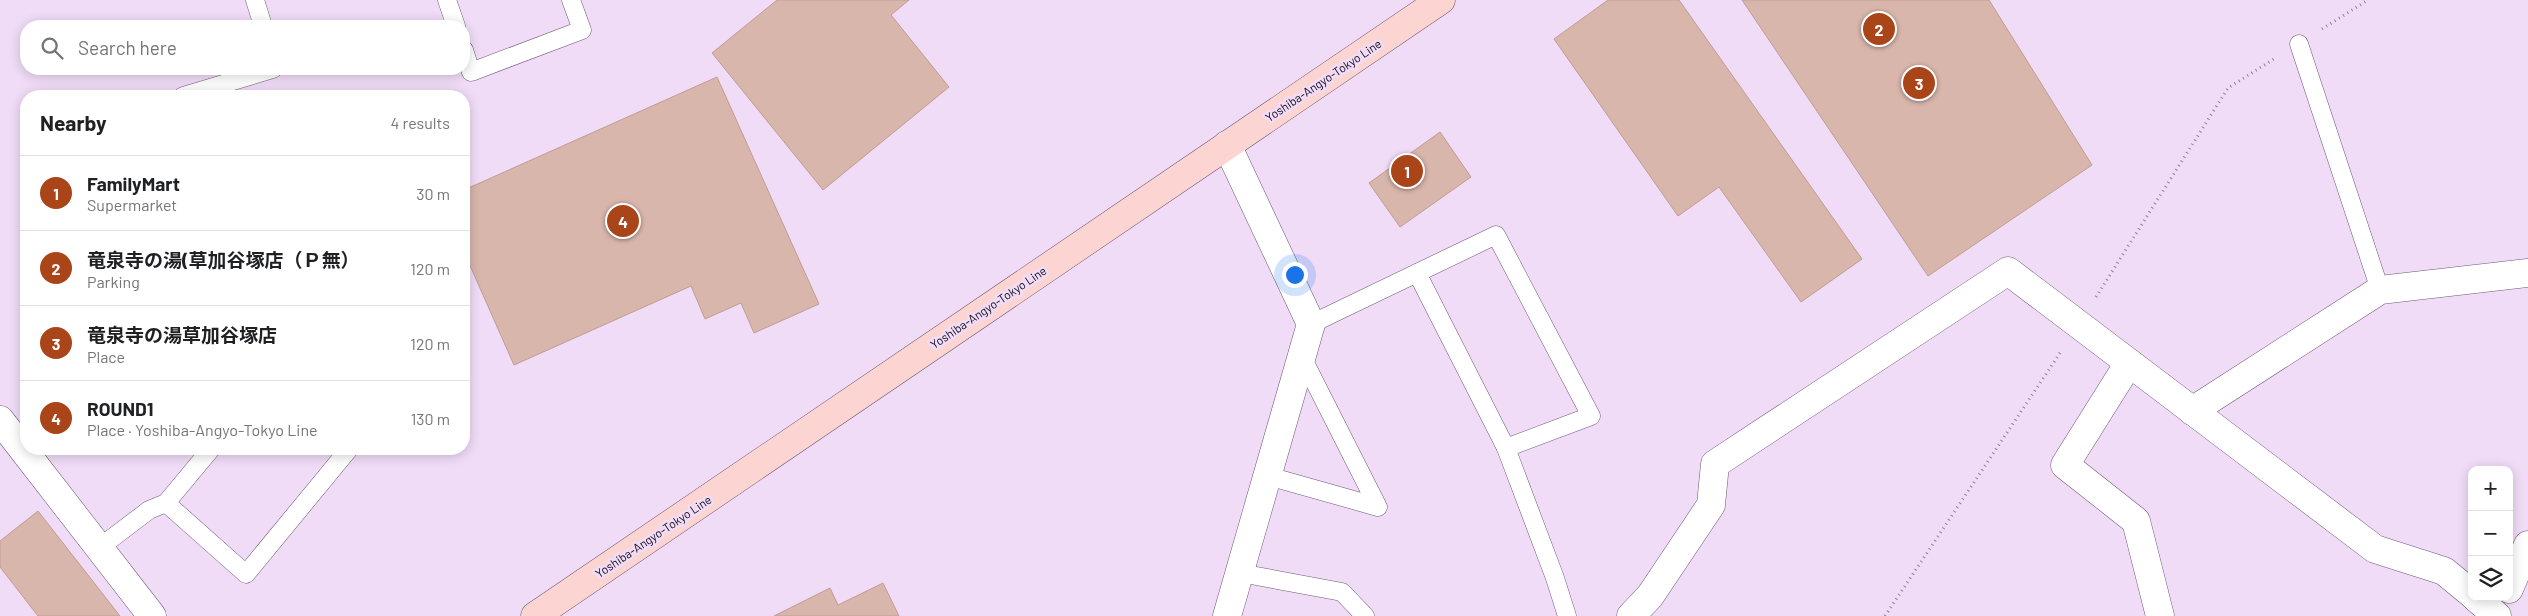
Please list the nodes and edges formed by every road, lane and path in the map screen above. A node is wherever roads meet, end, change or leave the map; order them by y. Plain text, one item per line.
1 (255, 0) edge
2 (447, 0) edge
3 (571, 0) edge
4 (1441, 0) edge
5 (2368, 0) edge
6 (261, 20) edge
7 (454, 20) edge
8 (2299, 44) junction
9 (470, 69) edge
10 (253, 75) edge
11 (203, 90) edge
12 (1226, 145) junction
13 (1417, 273) junction
14 (2528, 274) edge
15 (2380, 290) junction
16 (1312, 324) junction
17 (2079, 325) junction
18 (1302, 357) junction
19 (2129, 363) junction
20 (2192, 411) junction
21 (0, 420) edge
22 (20, 446) edge
23 (1506, 448) junction
24 (27, 455) edge
25 (206, 455) edge
26 (344, 455) edge
27 (1268, 476) junction
28 (166, 503) junction
29 (2528, 545) edge
30 (98, 548) junction
31 (1240, 573) junction
32 (2513, 580) edge
33 (2468, 591) edge
34 (2480, 601) edge
35 (2504, 601) edge
36 (152, 616) edge
37 (535, 616) edge
38 (1227, 616) edge
39 (1365, 616) edge
40 (1567, 616) edge
41 (1630, 616) edge
42 (1885, 616) edge
43 (2160, 616) edge
44 (2497, 616) edge

1 - 6 lane
2 - 7 lane
3 - 9 lane
4 - 12 main road, Yoshiba-Angyo-Tokyo Line
5 - 8 path
8 - 15 lane
8 - 17 path
10 - 11 lane
12 - 16 street
12 - 37 main road, Yoshiba-Angyo-Tokyo Line
13 - 16 lane
13 - 23 lane
13 - 23 lane
14 - 15 street
15 - 20 street
16 - 18 street
17 - 19 street
17 - 41 street
17 - 42 path
18 - 27 street
18 - 27 lane
19 - 20 street
19 - 43 street
20 - 33 street
21 - 22 street
23 - 40 lane
24 - 30 street
25 - 28 lane
26 - 28 lane
27 - 31 street
28 - 30 lane
29 - 32 street
30 - 36 street
31 - 38 street
31 - 39 lane
34 - 44 street
35 - 44 street

